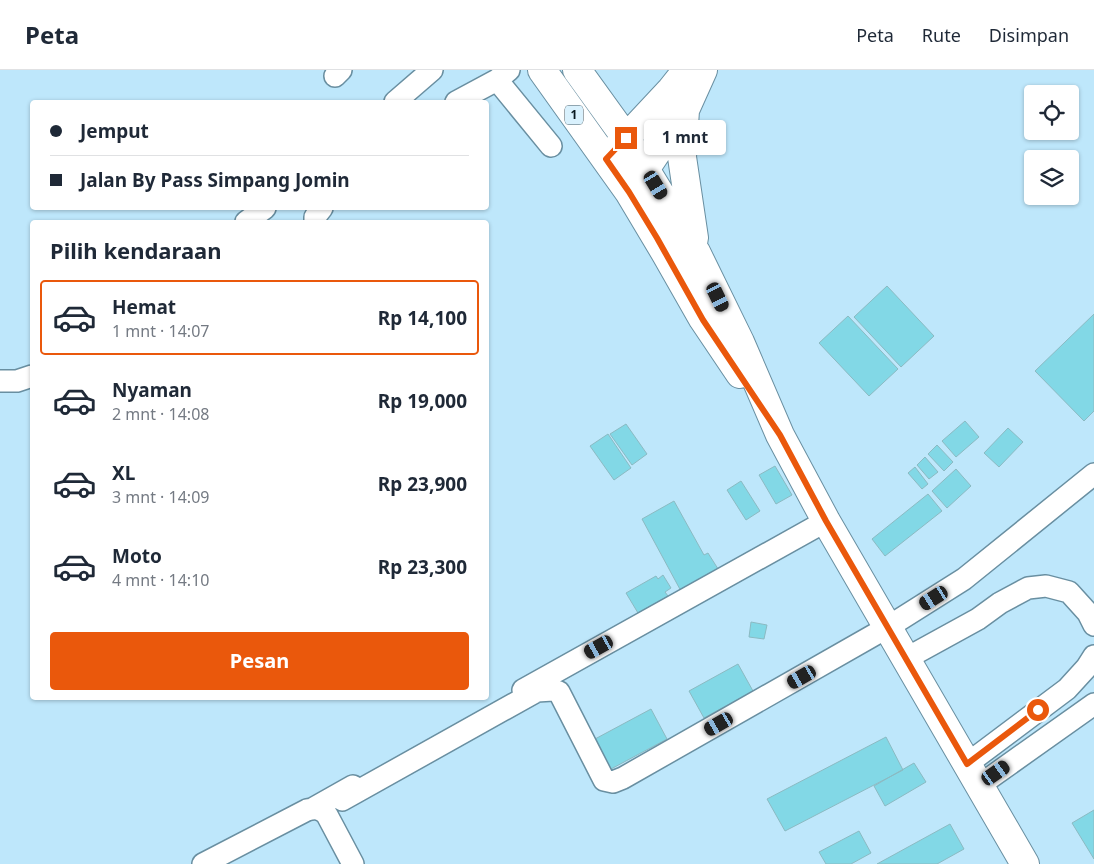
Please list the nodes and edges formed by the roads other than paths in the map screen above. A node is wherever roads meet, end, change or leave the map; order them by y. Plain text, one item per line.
1 (432, 70) edge
2 (542, 70) edge
3 (577, 70) edge
4 (702, 70) edge
5 (503, 75) edge
6 (681, 90) edge
7 (397, 100) edge
8 (459, 100) edge
9 (600, 101) junction
10 (626, 138) junction
11 (551, 146) dead end
12 (606, 159) junction
13 (645, 169) junction
14 (629, 192) junction
15 (262, 210) edge
16 (249, 220) edge
17 (696, 252) junction
18 (30, 377) edge
19 (0, 380) edge
20 (780, 435) junction
21 (1094, 474) edge
22 (826, 521) junction
23 (1094, 625) edge
24 (888, 627) junction
25 (1094, 656) edge
26 (907, 658) junction
27 (1094, 704) edge
28 (974, 774) junction
29 (342, 800) dead end
30 (314, 808) junction
31 (203, 864) edge
32 (353, 864) edge
33 (1025, 864) edge

1 - 7 street
2 - 12 highway, 1
3 - 9 highway, 1
4 - 6 highway
5 - 8 street
5 - 11 street
6 - 9 highway, 1
6 - 10 highway
6 - 13 highway
6 - 17 highway
9 - 10 highway
10 - 12 highway
10 - 13 highway
12 - 14 highway, 1
13 - 14 highway
13 - 17 highway
14 - 20 highway
15 - 16 street
17 - 20 highway
18 - 19 street
20 - 22 highway
21 - 24 street
22 - 24 highway
22 - 30 street
23 - 26 street
24 - 26 highway
24 - 29 street
25 - 28 street
26 - 28 highway
27 - 28 street
28 - 33 highway
30 - 31 street
30 - 32 street

